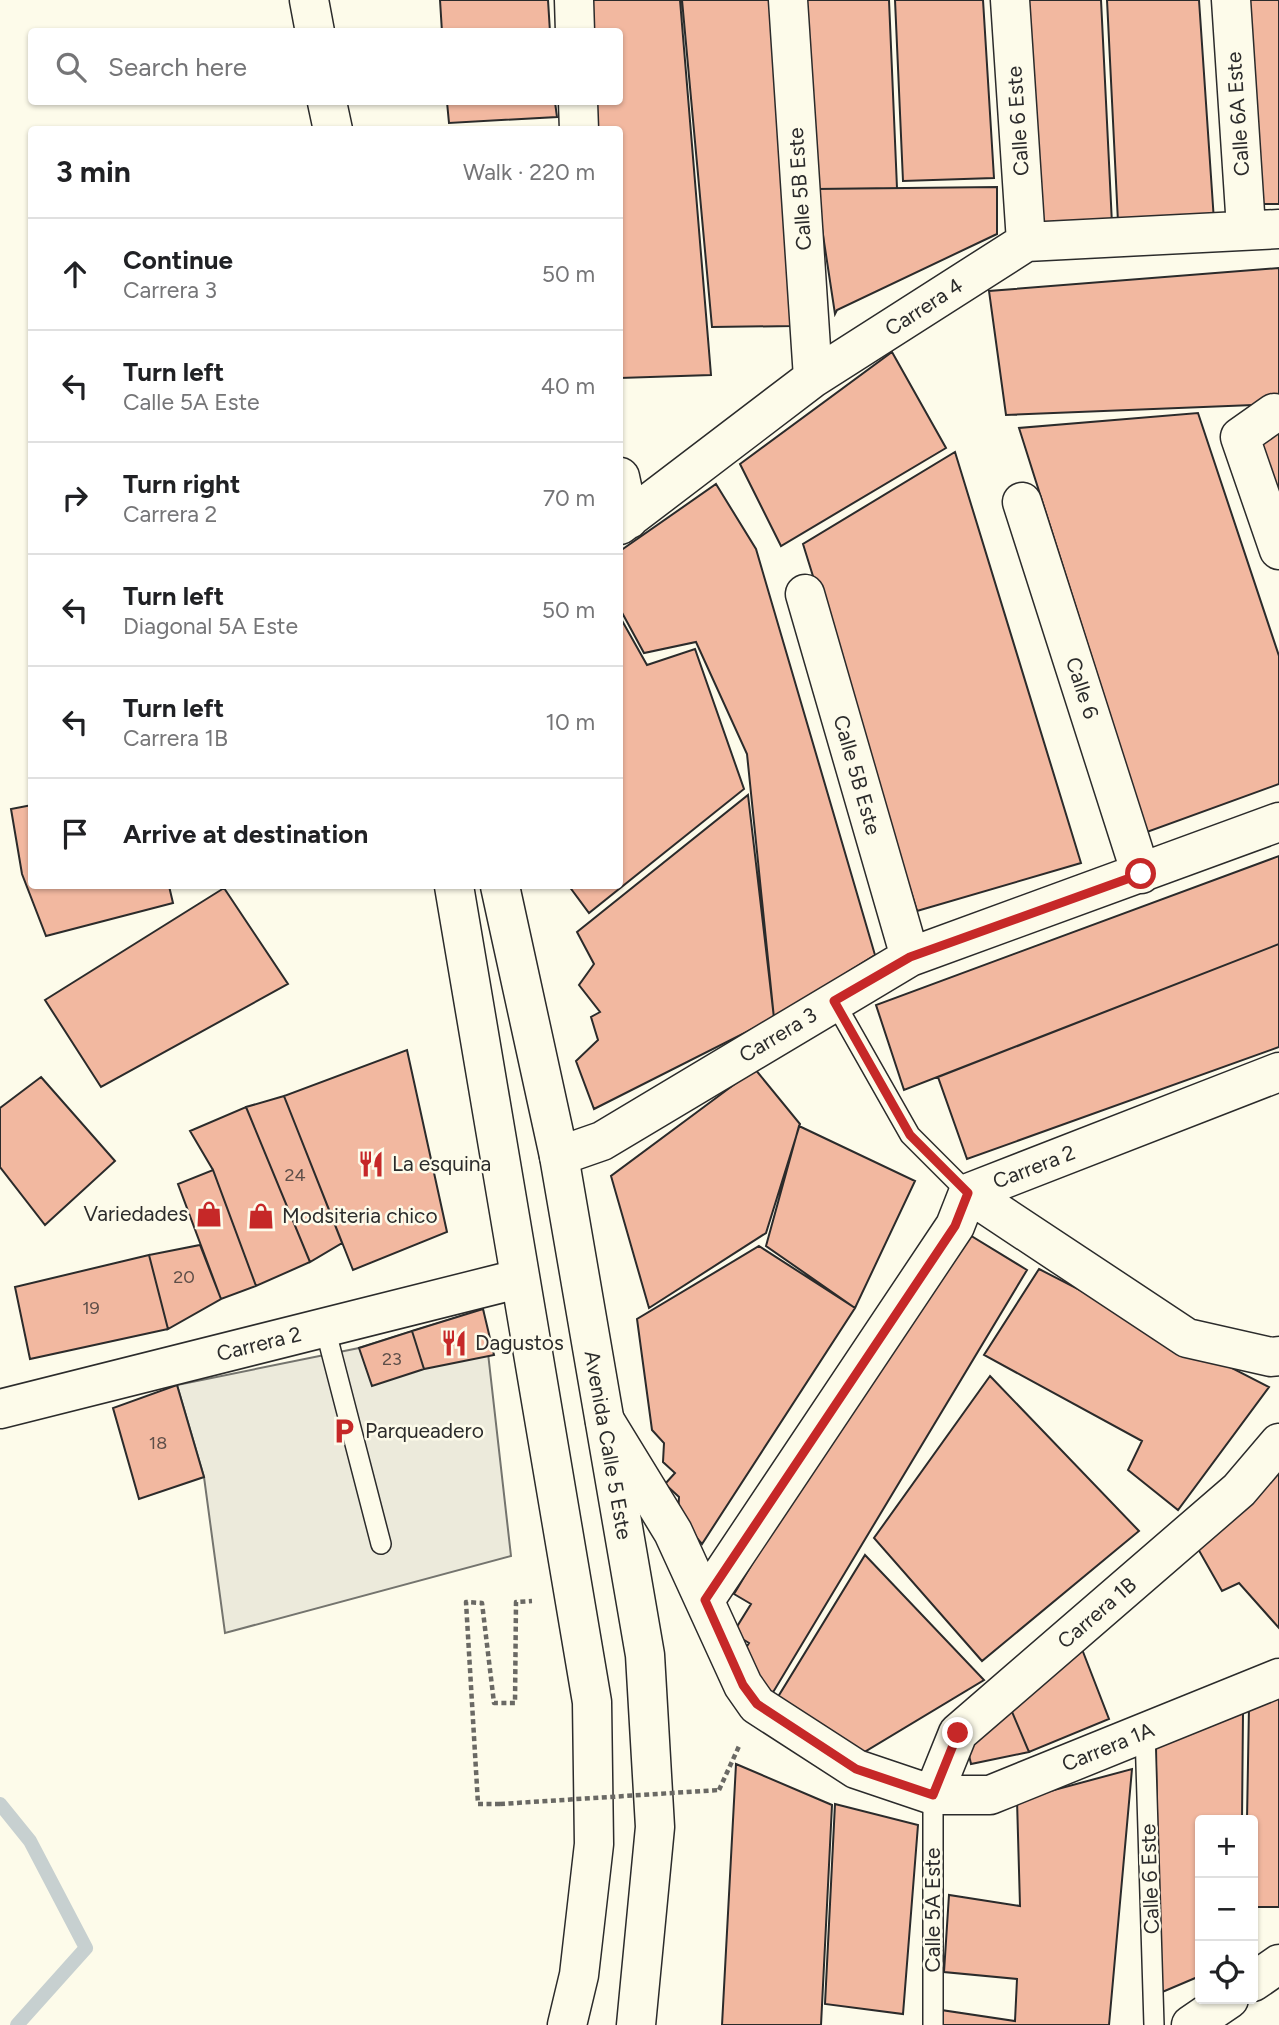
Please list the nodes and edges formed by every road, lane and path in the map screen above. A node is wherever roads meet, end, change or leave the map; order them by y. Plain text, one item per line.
1 (309, 0) edge
2 (574, 0) edge
3 (788, 0) edge
4 (1010, 0) edge
5 (1231, 0) edge
6 (314, 28) edge
7 (575, 28) edge
8 (328, 105) edge
9 (578, 105) edge
10 (331, 126) edge
11 (579, 126) edge
12 (1263, 228) edge
13 (1026, 242) junction
14 (813, 378) junction
15 (1274, 413) dead end
16 (1022, 502) dead end
17 (624, 522) edge
18 (1279, 550) edge
19 (805, 594) dead end
20 (1279, 822) edge
21 (1141, 874) junction
22 (454, 889) edge
23 (501, 889) edge
24 (910, 957) junction
25 (834, 1001) junction
26 (1279, 1072) edge
27 (559, 1156) junction
28 (968, 1193) junction
29 (519, 1279) junction
30 (325, 1328) junction
31 (1279, 1356) edge
32 (0, 1409) edge
33 (604, 1421) junction
34 (1279, 1443) edge
35 (382, 1544) dead end
36 (574, 1598) junction
37 (705, 1600) junction
38 (1279, 1678) edge
39 (757, 1704) junction
40 (1145, 1732) junction
41 (933, 1795) junction
42 (1279, 1964) edge
43 (1258, 1979) edge
44 (1222, 2004) edge
45 (638, 2018) edge
46 (567, 2025) edge
47 (933, 2025) edge
48 (1154, 2025) edge
49 (1191, 2025) edge

1 - 6 street
2 - 7 street
3 - 14 street, Calle 5B Este
4 - 13 street, Calle 6 Este
5 - 12 street, Calle 6A Este
8 - 10 street
9 - 11 street
12 - 13 street, Carrera 4
13 - 14 street, Carrera 4
14 - 17 street, Carrera 4
15 - 18 street
16 - 21 street, Calle 6
19 - 24 street, Calle 5B Este
20 - 21 street, Carrera 3
21 - 24 street, Carrera 3
22 - 29 street
23 - 27 street, Avenida Calle 5 Este
24 - 25 street, Carrera 3
25 - 27 street, Carrera 3
25 - 28 lane
26 - 28 street, Carrera 2
27 - 33 street, Avenida Calle 5 Este
28 - 31 street
28 - 37 street, Carrera 2
29 - 30 street, Carrera 2
29 - 36 street
30 - 32 street, Carrera 2
30 - 35 lane
33 - 37 street
33 - 45 street, Avenida Calle 5 Este
34 - 41 street, Carrera 1B
36 - 39 path, bridge
36 - 46 street
37 - 39 street
38 - 40 street, Carrera 1A
39 - 41 street, Carrera 1A
40 - 41 street, Carrera 1A
40 - 48 lane, Calle 6 Este
41 - 47 lane, Calle 5A Este
42 - 43 street
44 - 49 street

